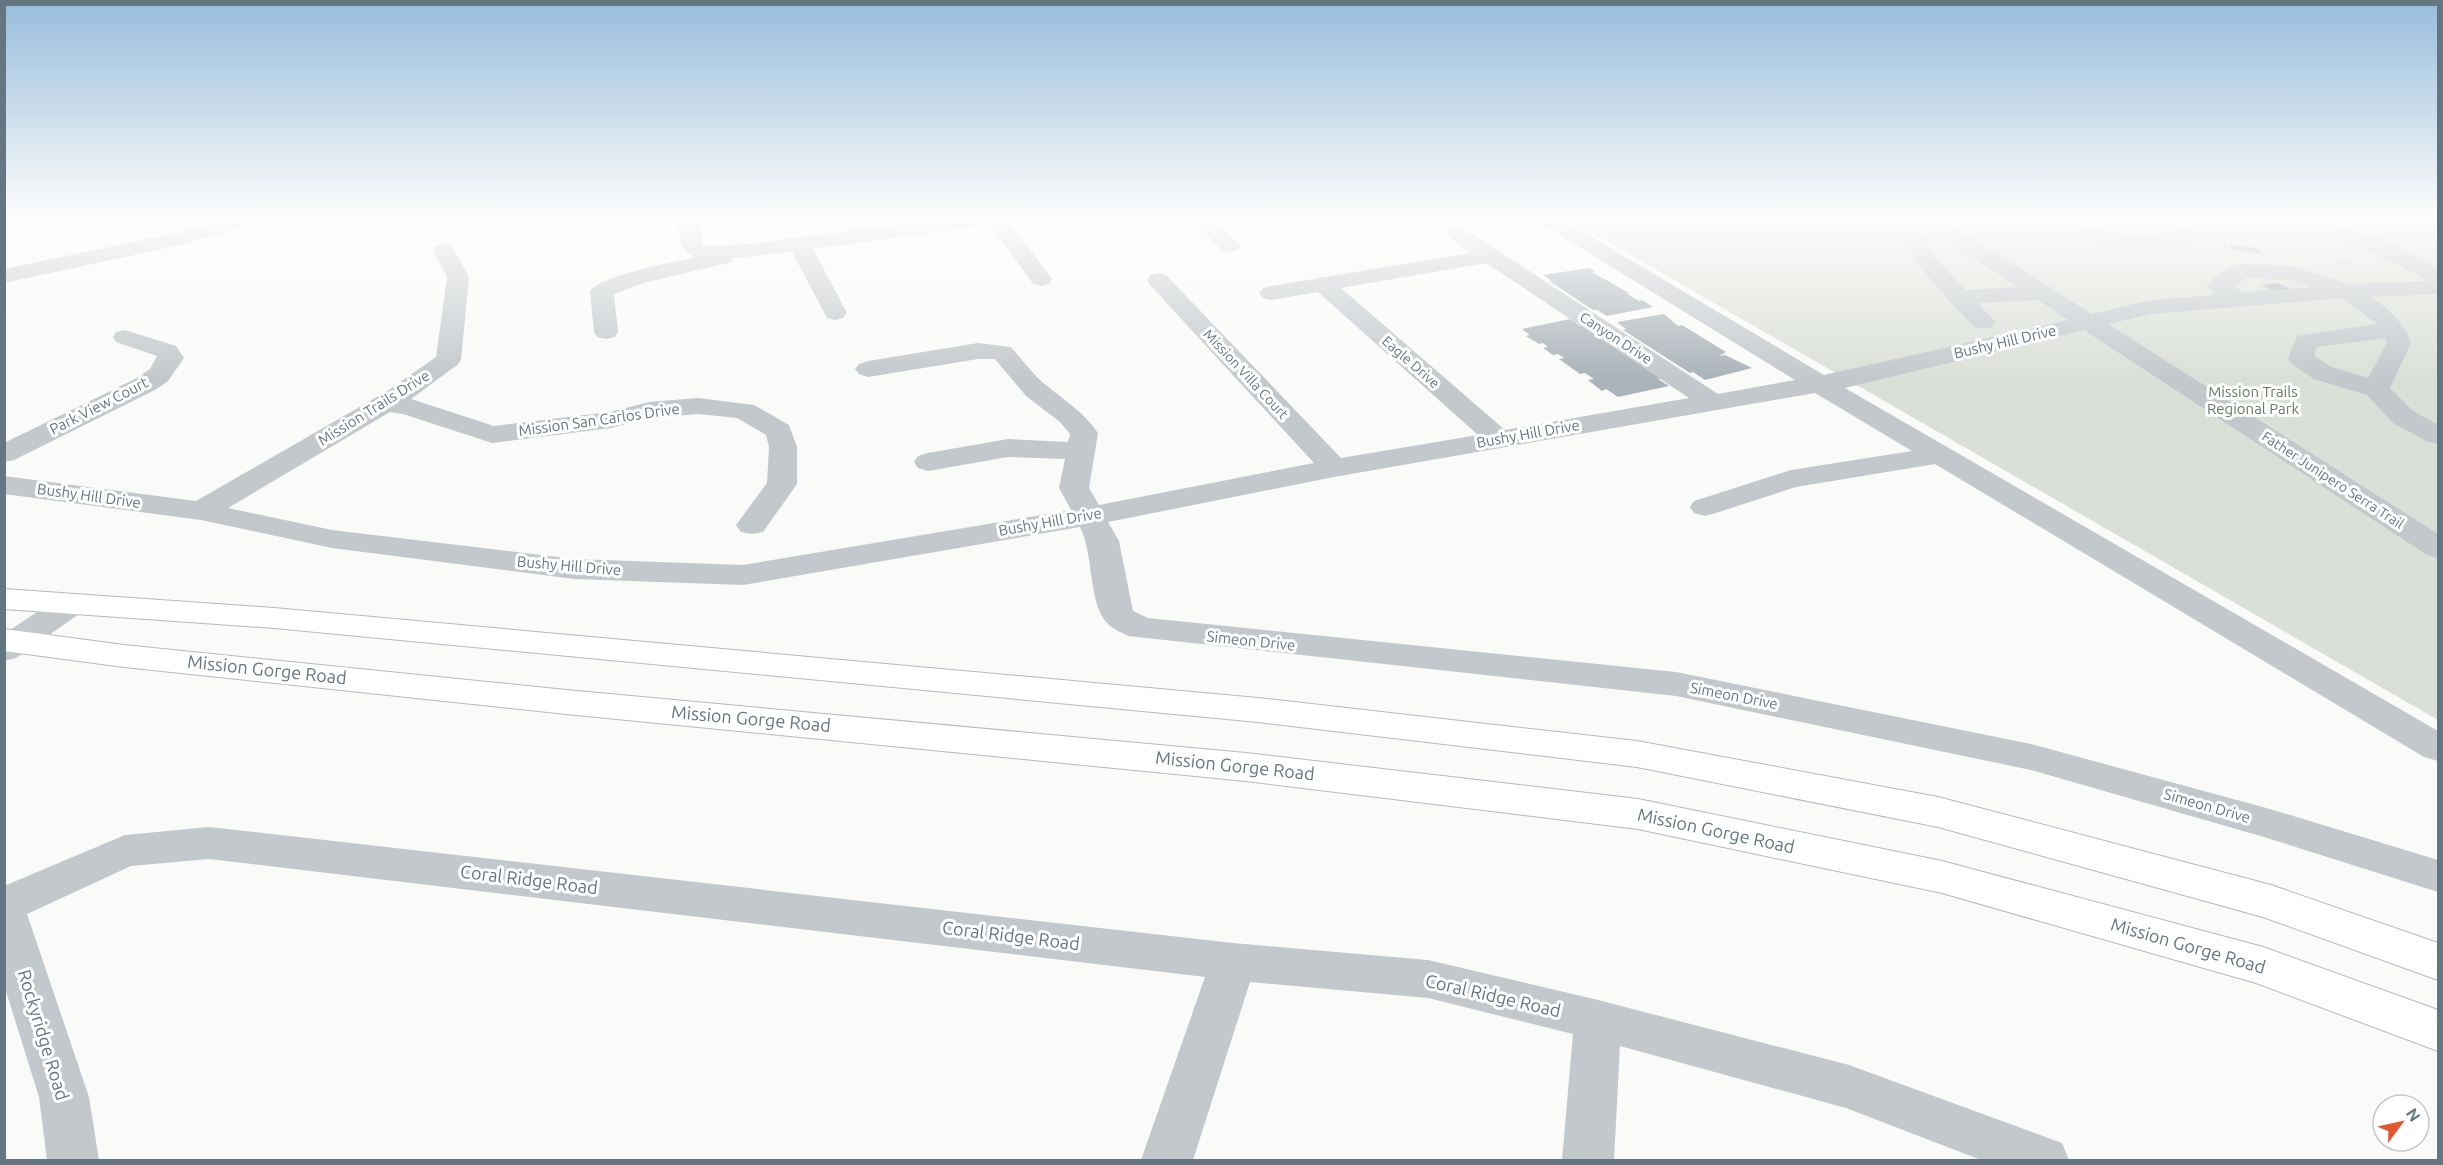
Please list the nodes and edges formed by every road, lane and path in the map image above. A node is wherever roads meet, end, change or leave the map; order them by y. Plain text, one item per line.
1 (26, 271) edge
2 (455, 271) edge
3 (664, 271) edge
4 (814, 271) edge
5 (1035, 271) edge
6 (1398, 271) edge
7 (1513, 271) edge
8 (1634, 271) edge
9 (1938, 271) edge
10 (2009, 271) edge
11 (4, 276) edge
12 (1041, 279) dead end
13 (1158, 280) dead end
14 (1323, 284) junction
15 (2439, 287) edge
16 (2347, 291) junction
17 (1271, 293) dead end
18 (2043, 293) junction
19 (1959, 297) junction
20 (836, 313) dead end
21 (1983, 322) dead end
22 (2088, 322) junction
23 (2394, 329) junction
24 (606, 332) dead end
25 (125, 337) dead end
26 (868, 369) dead end
27 (1821, 384) junction
28 (2376, 389) junction
29 (385, 403) junction
30 (1714, 403) junction
31 (2439, 436) edge
32 (1499, 440) junction
33 (1080, 451) junction
34 (4, 454) edge
35 (1940, 455) junction
36 (928, 462) dead end
37 (1334, 468) junction
38 (4, 485) edge
39 (1705, 507) dead end
40 (201, 511) junction
41 (1090, 516) junction
42 (752, 525) dead end
43 (2439, 549) edge
44 (70, 605) joint
45 (9, 623) edge
46 (2439, 748) edge
47 (2439, 876) edge
48 (4, 906) edge
49 (4, 912) edge
50 (1233, 962) junction
51 (2439, 962) edge
52 (1598, 1020) junction
53 (2439, 1031) edge
54 (2021, 1156) edge
55 (72, 1161) edge
56 (1167, 1161) edge
57 (1588, 1161) edge

1 - 11 street
2 - 29 street, Mission Trails Drive
3 - 24 street
4 - 20 street
5 - 12 street
6 - 14 street
7 - 30 street, Canyon Drive
8 - 27 street
9 - 19 street
10 - 18 street, Father Junipero Serra Trail
13 - 37 street, Mission Villa Court
14 - 17 street
14 - 32 street, Eagle Drive
15 - 16 street, Bushy Hill Drive
16 - 22 street, Bushy Hill Drive
16 - 23 street
18 - 19 street
18 - 22 street, Father Junipero Serra Trail
19 - 21 street
22 - 27 street, Bushy Hill Drive
22 - 43 street, Father Junipero Serra Trail
23 - 28 street
23 - 28 street
25 - 34 street, Park View Court
26 - 33 street, Simeon Drive
27 - 30 street, Bushy Hill Drive
27 - 35 street
28 - 31 street
29 - 40 street, Mission Trails Drive
29 - 42 street, Mission San Carlos Drive
30 - 32 street, Bushy Hill Drive
32 - 37 street, Bushy Hill Drive
33 - 36 street
33 - 41 street, Simeon Drive
35 - 39 street
35 - 46 street
37 - 41 street, Bushy Hill Drive
38 - 40 street, Bushy Hill Drive
40 - 41 street, Bushy Hill Drive
41 - 47 street, Simeon Drive
44 - 45 street
44 - 51 main road
45 - 53 main road, Mission Gorge Road
48 - 50 street, Coral Ridge Road
49 - 55 street, Rockyridge Road
50 - 52 street, Coral Ridge Road
50 - 56 street
52 - 54 street, Coral Ridge Road
52 - 57 street

